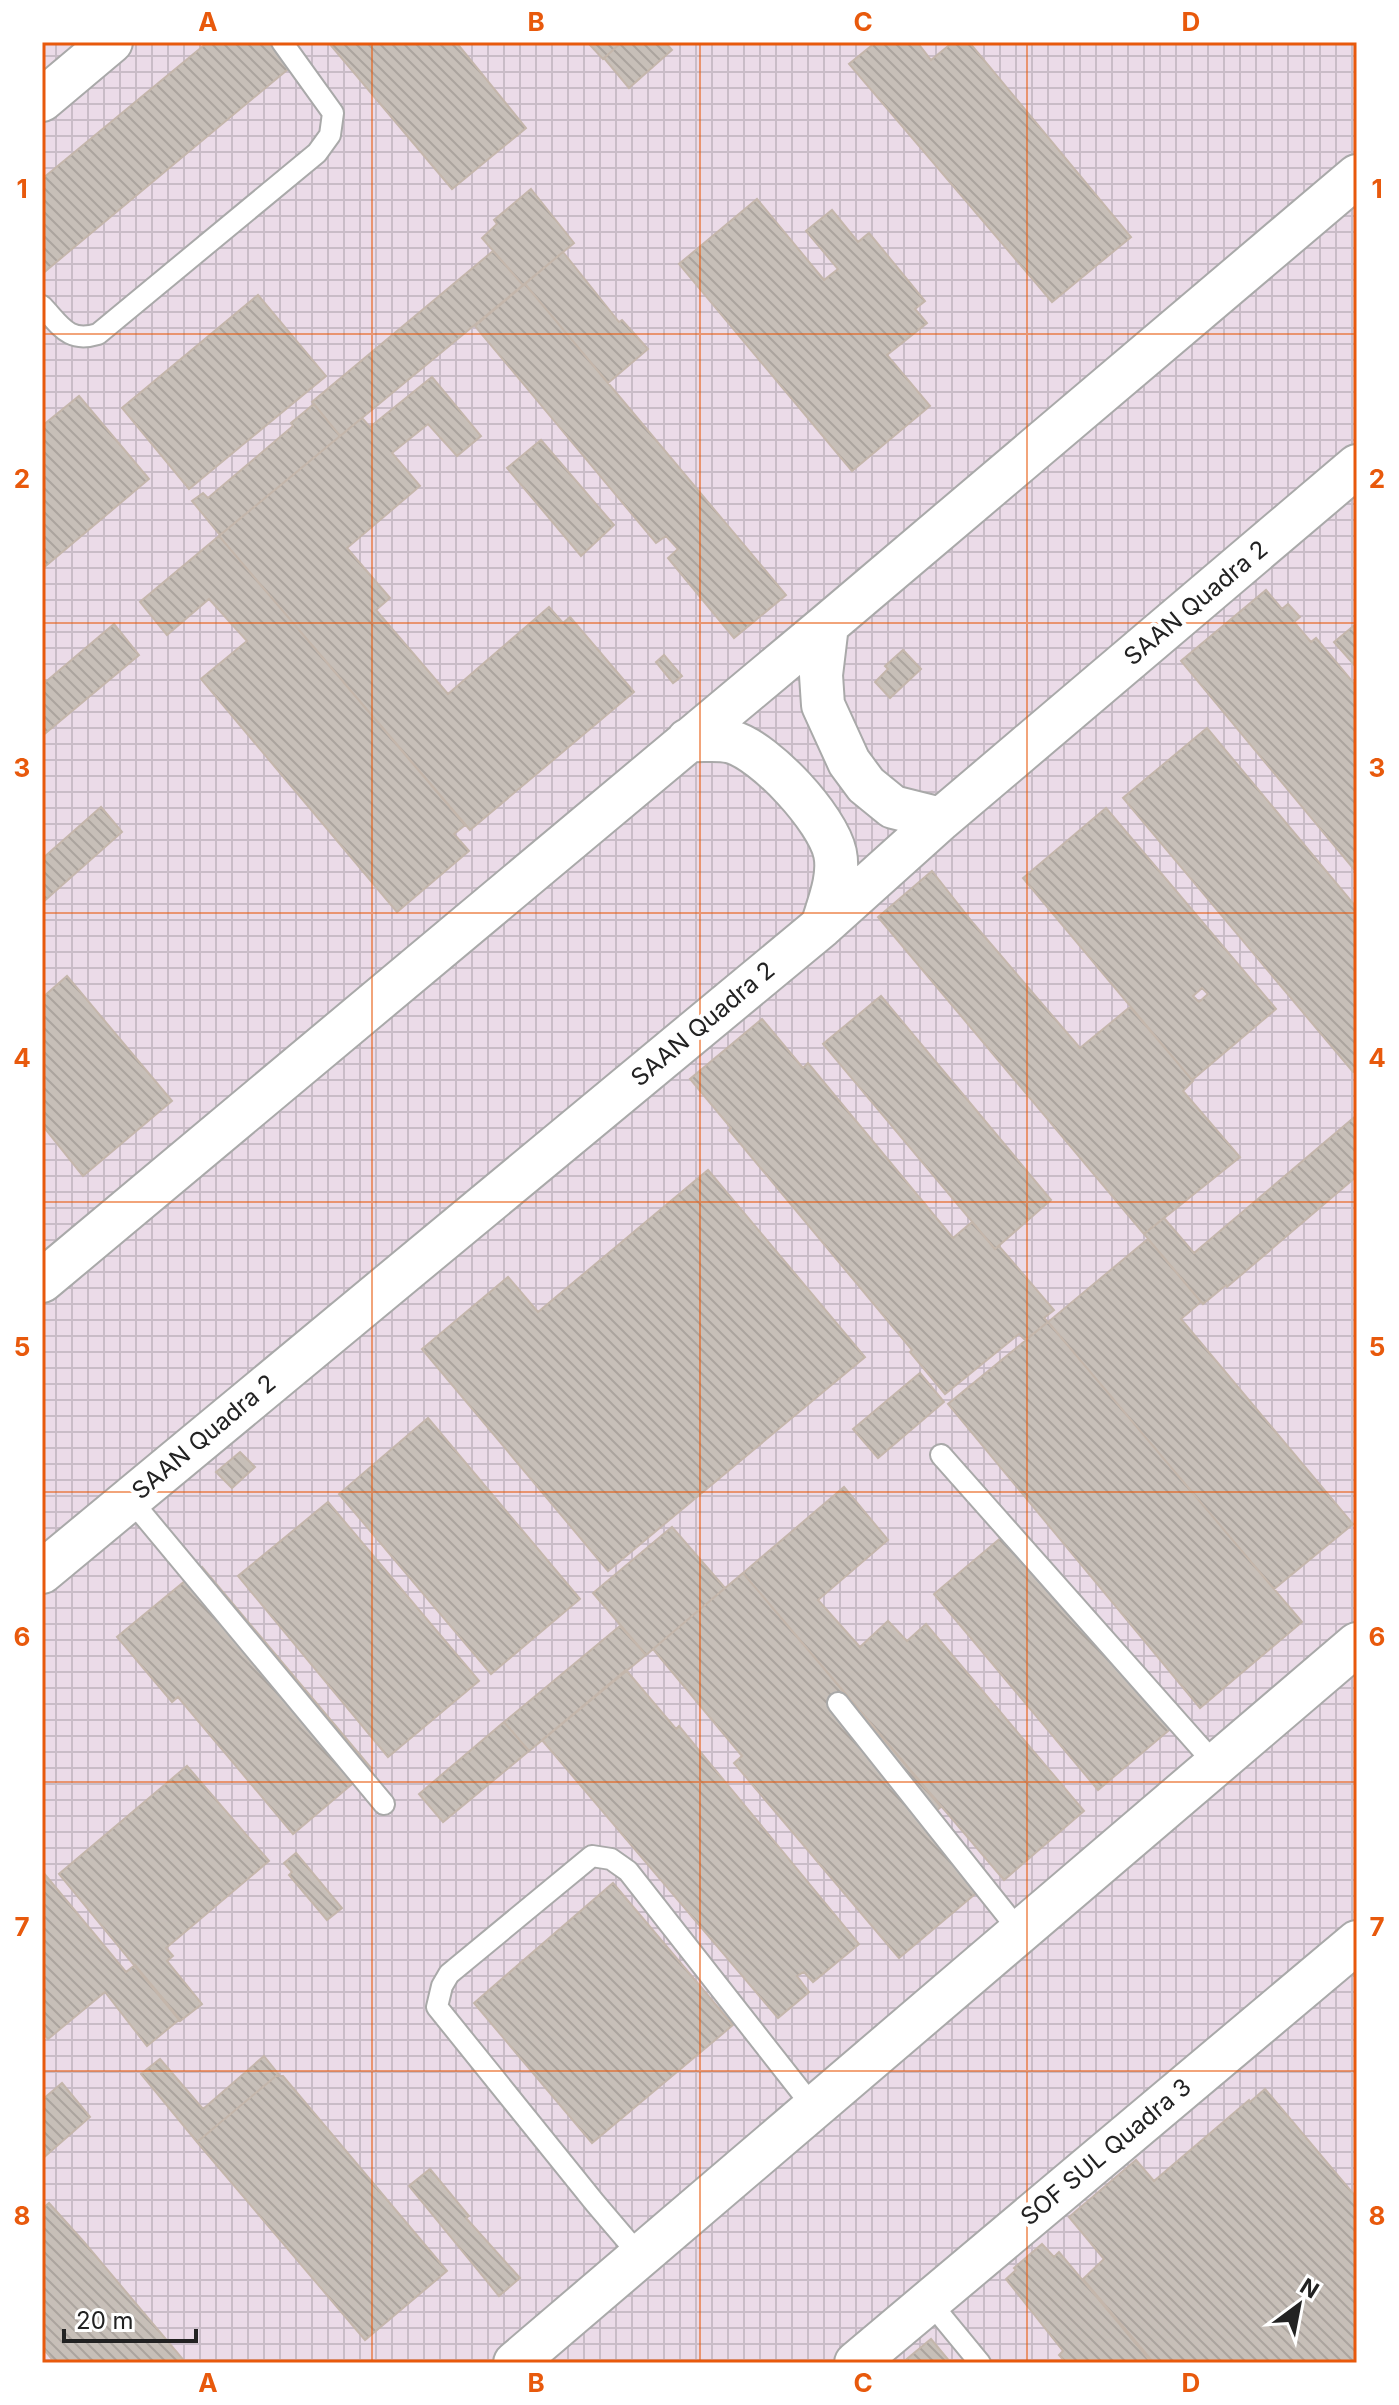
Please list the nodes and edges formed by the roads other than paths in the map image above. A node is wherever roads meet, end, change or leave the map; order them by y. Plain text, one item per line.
1 (111, 42) edge
2 (282, 42) edge
3 (42, 100) edge
4 (1357, 176) edge
5 (42, 306) edge
6 (1357, 466) edge
7 (827, 625) junction
8 (688, 740) junction
9 (941, 819) junction
10 (822, 926) junction
11 (42, 1281) edge
12 (941, 1455) dead end
13 (130, 1499) junction
14 (42, 1572) edge
15 (1357, 1644) edge
16 (838, 1703) dead end
17 (1216, 1765) junction
18 (384, 1804) dead end
19 (1021, 1933) junction
20 (1357, 1942) edge
21 (814, 2108) junction
22 (641, 2257) junction
23 (929, 2301) junction
24 (515, 2363) edge
25 (856, 2363) edge
26 (980, 2363) edge

1 - 3 street
2 - 5 lane
4 - 7 street
6 - 9 street, SAAN Quadra 2
7 - 8 street
7 - 9 street
8 - 10 street
8 - 11 street
9 - 10 street, SAAN Quadra 2
10 - 13 street, SAAN Quadra 2
12 - 17 lane
13 - 14 street, SAAN Quadra 2
13 - 18 lane
15 - 17 street
16 - 19 lane
17 - 19 street
19 - 21 street
20 - 23 street, SOF SUL Quadra 3
21 - 22 street
21 - 22 lane
22 - 24 street
23 - 25 street, SOF SUL Quadra 3
23 - 26 lane

